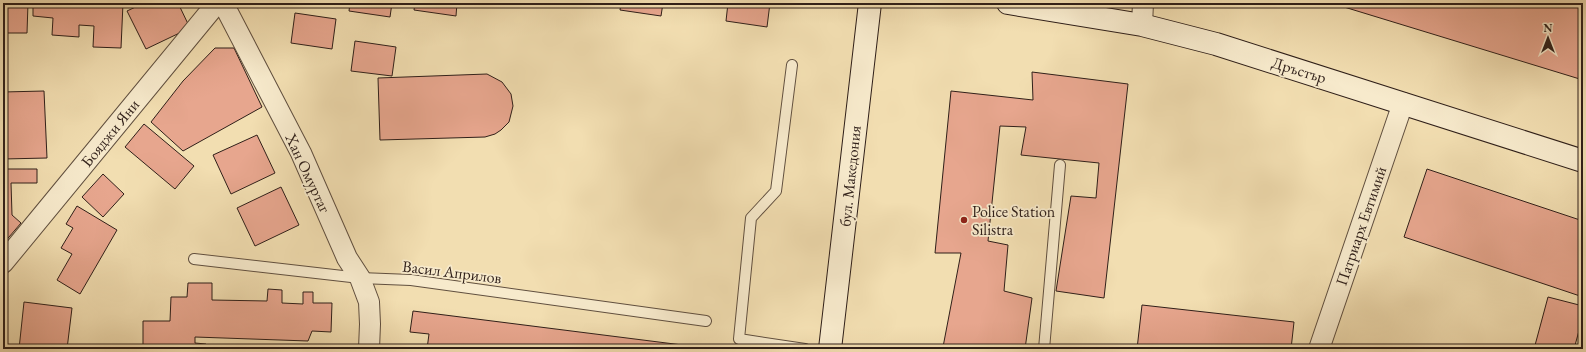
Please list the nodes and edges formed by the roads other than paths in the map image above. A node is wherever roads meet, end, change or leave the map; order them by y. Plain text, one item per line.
1 (217, 3) edge
2 (223, 3) edge
3 (870, 3) edge
4 (1008, 3) edge
5 (1143, 3) edge
6 (1142, 25) junction
7 (792, 65) dead end
8 (1403, 103) junction
9 (1583, 161) edge
10 (1060, 165) dead end
11 (194, 259) dead end
12 (3, 263) edge
13 (360, 278) junction
14 (706, 321) dead end
15 (369, 349) edge
16 (805, 349) edge
17 (830, 349) edge
18 (1044, 349) edge
19 (1319, 349) edge

1 - 12 street, Бояджи Яни
2 - 13 street, Хан Омуртаг
3 - 17 street, бул. Македония
4 - 6 street, Дръстър
5 - 6 street
6 - 8 street, Дръстър
7 - 16 lane
8 - 9 street, Дръстър
8 - 19 street, Патриарх Евтимий
10 - 18 lane
11 - 13 lane, Васил Априлов
13 - 14 lane, Васил Априлов
13 - 15 street, Хан Омуртаг

